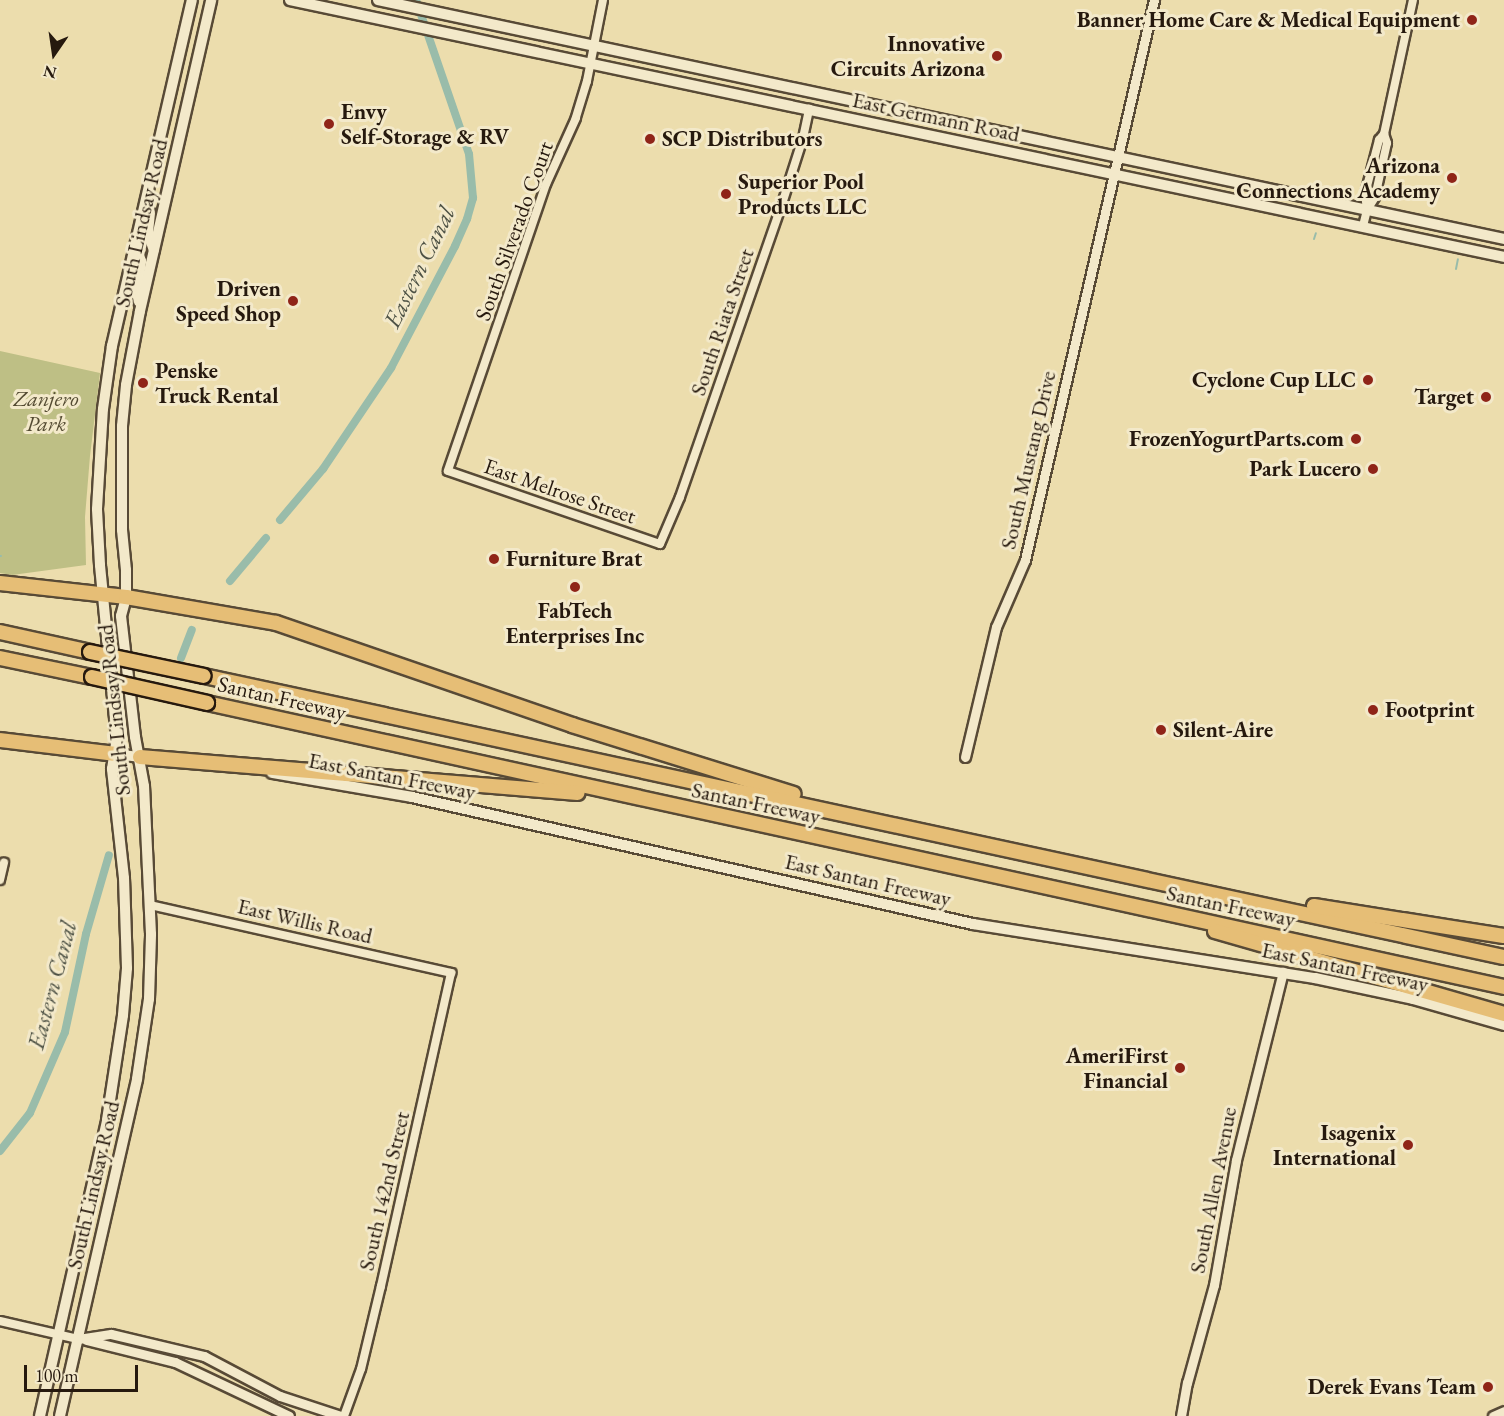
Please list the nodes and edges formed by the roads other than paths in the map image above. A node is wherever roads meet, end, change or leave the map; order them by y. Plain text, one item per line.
1 (192, 0) edge
2 (211, 0) edge
3 (290, 0) edge
4 (378, 0) edge
5 (603, 0) edge
6 (1154, 0) edge
7 (1413, 0) edge
8 (593, 46) junction
9 (590, 64) junction
10 (808, 109) junction
11 (1118, 167) junction
12 (152, 177) junction
13 (1367, 210) junction
14 (1363, 226) junction
15 (1504, 239) edge
16 (136, 247) junction
17 (154, 250) junction
18 (1504, 257) edge
19 (140, 311) junction
20 (448, 471) joint
21 (660, 544) joint
22 (0, 583) edge
23 (102, 595) junction
24 (126, 597) junction
25 (0, 632) edge
26 (0, 658) edge
27 (0, 740) edge
28 (115, 754) junction
29 (140, 757) junction
30 (964, 757) dead end
31 (224, 765) junction
32 (628, 797) junction
33 (947, 835) junction
34 (4, 862) dead end
35 (1, 875) edge
36 (1164, 882) junction
37 (150, 905) junction
38 (1176, 916) junction
39 (1504, 936) edge
40 (1504, 957) edge
41 (1283, 972) junction
42 (451, 973) joint
43 (1504, 987) edge
44 (1504, 1014) edge
45 (1504, 1025) edge
46 (0, 1321) edge
47 (59, 1334) junction
48 (78, 1339) junction
49 (1504, 1411) edge
50 (40, 1416) edge
51 (60, 1416) edge
52 (289, 1416) edge
53 (343, 1416) edge
54 (1182, 1416) edge
55 (1493, 1416) edge

1 - 12 main road, South Lindsay Road
2 - 17 main road, South Lindsay Road
3 - 9 main road, East Germann Road
4 - 8 main road, East Germann Road
5 - 8 street, South Silverado Court
6 - 11 street, South Mustang Drive
7 - 13 street
8 - 9 street, South Silverado Court
8 - 11 main road, East Germann Road
9 - 10 main road, East Germann Road
9 - 20 street, South Silverado Court
10 - 11 main road, East Germann Road
10 - 21 street, South Riata Street
11 - 13 main road, East Germann Road
11 - 14 main road, East Germann Road
11 - 30 street, South Mustang Drive
12 - 16 main road, South Lindsay Road
12 - 17 main road
13 - 14 street
13 - 15 main road, East Germann Road
14 - 18 main road, East Germann Road
16 - 19 main road
16 - 23 main road, South Lindsay Road
17 - 19 main road, South Lindsay Road
19 - 24 main road, South Lindsay Road
20 - 21 street, East Melrose Street
22 - 23 highway
23 - 24 highway
23 - 28 main road, South Lindsay Road
24 - 29 main road, South Lindsay Road
24 - 33 highway
25 - 33 highway, Santan Freeway, bridge
26 - 32 highway, Santan Freeway, bridge
27 - 28 highway
28 - 29 main road
28 - 47 main road, South Lindsay Road
29 - 31 highway
29 - 37 main road, South Lindsay Road
31 - 32 highway
31 - 41 main road, East Santan Freeway
32 - 38 highway, Santan Freeway
33 - 36 highway, Santan Freeway
34 - 35 street
36 - 39 highway
36 - 40 highway, Santan Freeway
37 - 42 street, East Willis Road
37 - 48 main road, South Lindsay Road
38 - 43 highway, Santan Freeway
38 - 44 highway
41 - 45 main road, East Santan Freeway
41 - 54 street, South Allen Avenue
42 - 53 street, South 142nd Street
46 - 47 street
47 - 48 street
47 - 50 main road, South Lindsay Road
48 - 51 main road, South Lindsay Road
48 - 52 street
48 - 53 street
49 - 55 street

